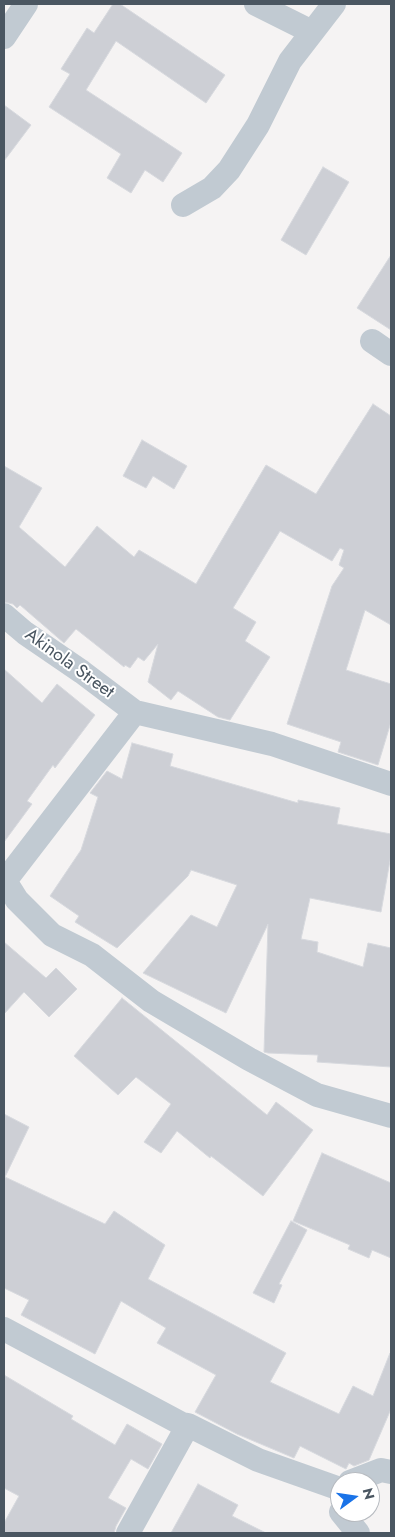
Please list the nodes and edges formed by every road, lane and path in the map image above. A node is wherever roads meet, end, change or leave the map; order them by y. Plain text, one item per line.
1 (26, 4) edge
2 (256, 4) edge
3 (334, 4) edge
4 (312, 32) junction
5 (4, 37) edge
6 (183, 204) dead end
7 (372, 340) dead end
8 (391, 354) edge
9 (4, 615) edge
10 (135, 712) junction
11 (391, 784) edge
12 (391, 1116) edge
13 (4, 1329) edge
14 (188, 1425) junction
15 (376, 1472) edge
16 (391, 1472) edge
17 (330, 1485) edge
18 (349, 1522) edge
19 (128, 1533) edge
20 (358, 1533) edge

1 - 5 street
2 - 4 street
3 - 4 street
4 - 6 street
7 - 8 street
9 - 10 street, Akinola Street
10 - 11 street
10 - 12 street
13 - 14 street
14 - 17 street
14 - 19 street
15 - 16 street
18 - 20 street

